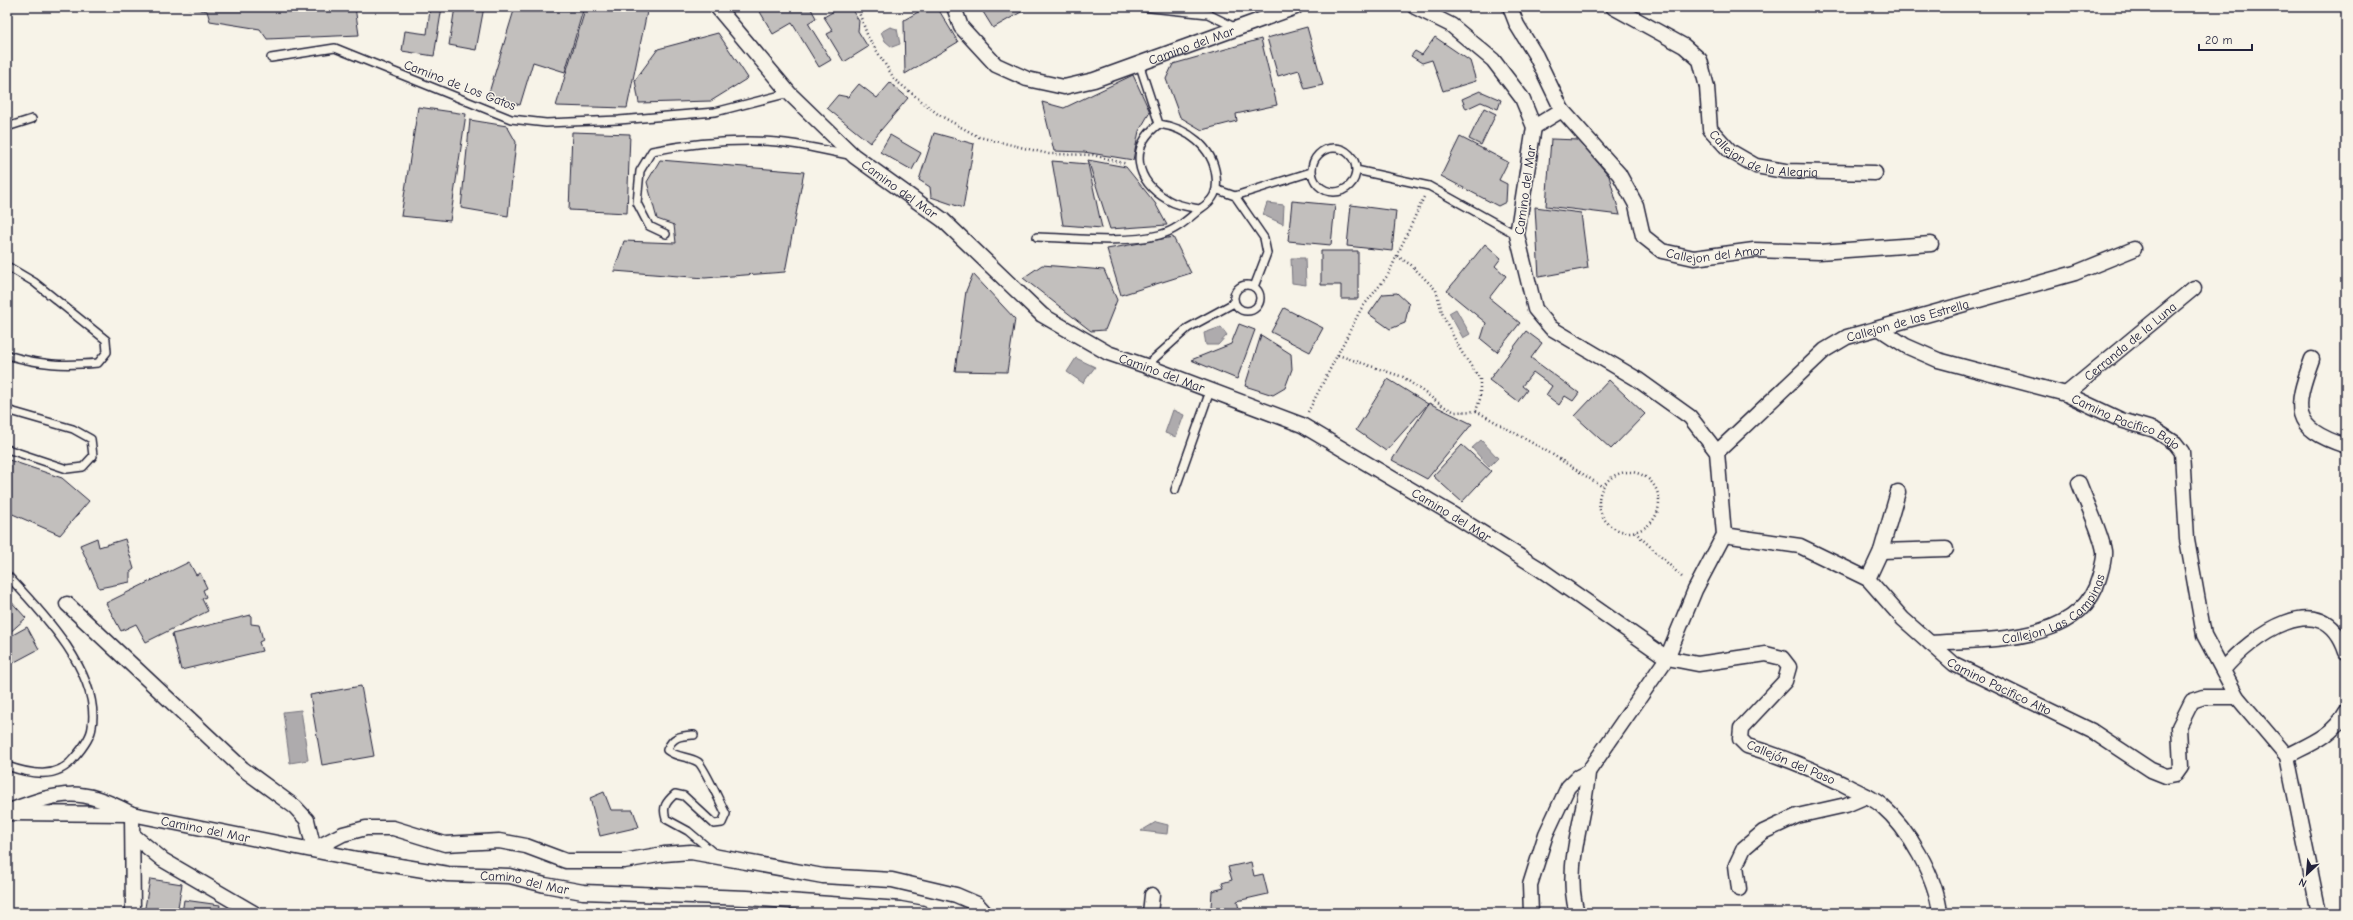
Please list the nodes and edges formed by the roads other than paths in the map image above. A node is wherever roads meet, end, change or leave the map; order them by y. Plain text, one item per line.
1 (717, 7) edge
2 (954, 7) edge
3 (1141, 7) edge
4 (1296, 7) edge
5 (1415, 7) edge
6 (1510, 7) edge
7 (1613, 7) edge
8 (1236, 28) junction
9 (270, 58) dead end
10 (1139, 62) junction
11 (789, 93) junction
12 (1562, 110) junction
13 (32, 119) dead end
14 (1159, 124) junction
15 (7, 127) edge
16 (1534, 127) junction
17 (854, 156) junction
18 (1356, 170) junction
19 (1311, 172) junction
20 (1875, 173) dead end
21 (1218, 190) junction
22 (1235, 196) junction
23 (1200, 209) junction
24 (666, 234) dead end
25 (1517, 235) junction
26 (1037, 237) dead end
27 (1931, 244) dead end
28 (2134, 249) dead end
29 (7, 266) edge
30 (1254, 287) junction
31 (2194, 288) dead end
32 (1234, 303) junction
33 (1880, 329) junction
34 (7, 355) edge
35 (2312, 359) dead end
36 (1146, 366) junction
37 (1210, 392) junction
38 (2066, 394) junction
39 (7, 410) edge
40 (2346, 446) edge
41 (7, 449) edge
42 (1717, 452) junction
43 (2079, 483) dead end
44 (1175, 490) dead end
45 (1898, 492) dead end
46 (1724, 535) junction
47 (1946, 549) dead end
48 (1881, 551) junction
49 (7, 575) edge
50 (1868, 579) junction
51 (67, 604) dead end
52 (1930, 643) junction
53 (2346, 652) edge
54 (1667, 658) junction
55 (2223, 670) junction
56 (2237, 697) junction
57 (2346, 712) edge
58 (694, 735) dead end
59 (2287, 756) junction
60 (7, 766) edge
61 (1588, 772) junction
62 (1867, 796) junction
63 (7, 812) edge
64 (132, 814) junction
65 (134, 836) junction
66 (314, 850) junction
67 (717, 855) junction
68 (1739, 889) dead end
69 (1152, 895) dead end
70 (133, 913) edge
71 (254, 913) edge
72 (922, 913) edge
73 (985, 913) edge
74 (1150, 913) edge
75 (1531, 913) edge
76 (1577, 913) edge
77 (1940, 913) edge
78 (2319, 913) edge

1 - 11 street, Camino del Mar
2 - 10 street, Camino del Mar
3 - 8 lane
4 - 8 street, Camino del Mar
5 - 16 street, Camino del Mar
6 - 12 street
7 - 20 street, Callejon de la Alegria
8 - 10 street, Camino del Mar
9 - 11 lane, Camino de Los Gatos
10 - 14 lane
11 - 17 street, Camino del Mar
12 - 16 street
12 - 27 street, Callejon del Amor
13 - 15 lane
14 - 21 lane
14 - 23 lane
16 - 25 street, Camino del Mar
17 - 24 lane
17 - 36 street, Camino del Mar
18 - 19 lane
18 - 19 lane
18 - 25 lane
19 - 22 lane
21 - 22 lane
21 - 23 lane
22 - 30 lane
23 - 26 lane
25 - 42 street, Camino del Mar
28 - 33 street, Callejon de las Estrella
29 - 34 lane
30 - 32 lane
30 - 32 lane
31 - 38 street, Cerranda de la Luna
32 - 36 lane
33 - 38 street, Camino Pacifico Bajo
33 - 42 street, Callejon de las Estrella
35 - 40 street
36 - 37 street, Camino del Mar
37 - 44 lane
37 - 54 street, Camino del Mar
38 - 55 street, Camino Pacifico Bajo
39 - 41 lane
42 - 46 street
43 - 52 street, Callejon Las Campinas
45 - 48 street
46 - 50 street, Camino Pacifico Alto
46 - 54 street
47 - 48 street
48 - 50 street
49 - 60 lane
50 - 52 street, Camino Pacifico Alto
51 - 66 street
52 - 56 street, Camino Pacifico Alto
53 - 55 street
54 - 61 street
54 - 62 street, Callejón del Paso
55 - 56 street, Camino Pacifico Bajo
56 - 59 street, Camino Pacifico Bajo
57 - 59 street
58 - 67 lane
59 - 78 street
61 - 75 street
61 - 76 street
62 - 68 street
62 - 77 street, Callejón del Paso
63 - 64 street, Camino del Mar
63 - 64 street, Camino del Mar
64 - 65 street
64 - 66 street, Camino del Mar
65 - 70 street
65 - 71 street
66 - 67 street
66 - 72 street, Camino del Mar
67 - 73 street
69 - 74 street

